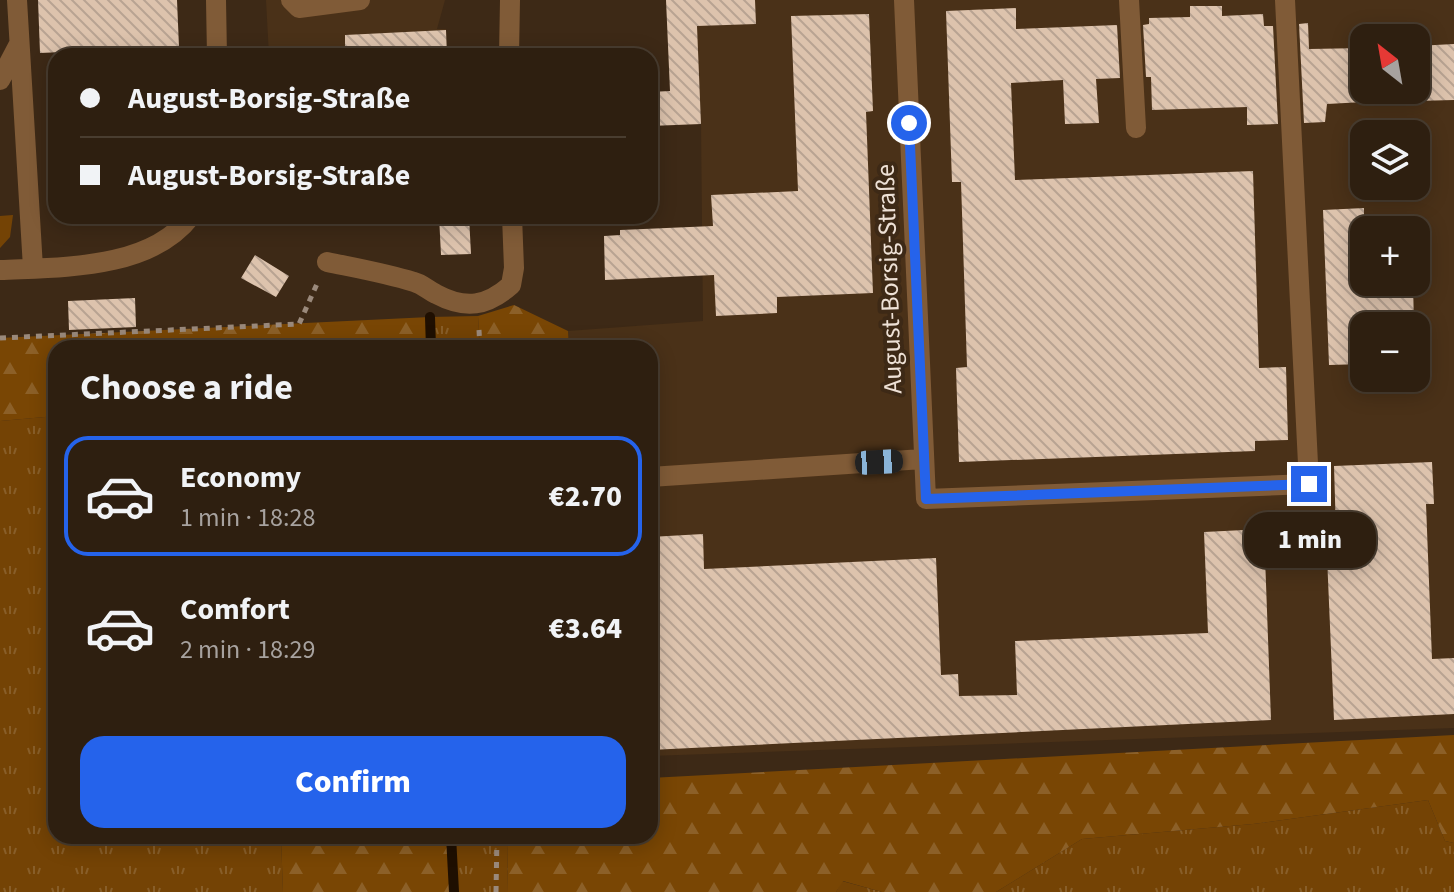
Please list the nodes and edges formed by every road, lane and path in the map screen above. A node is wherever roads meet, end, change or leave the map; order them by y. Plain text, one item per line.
1 (17, 0) edge
2 (216, 0) edge
3 (291, 0) edge
4 (360, 0) edge
5 (510, 0) edge
6 (904, 0) edge
7 (1129, 0) edge
8 (1285, 0) edge
9 (18, 46) junction
10 (217, 48) edge
11 (509, 48) edge
12 (0, 80) edge
13 (1136, 128) dead end
14 (185, 224) edge
15 (512, 224) edge
16 (327, 262) joint
17 (33, 268) junction
18 (0, 270) edge
19 (0, 338) edge
20 (923, 459) junction
21 (658, 476) edge
22 (497, 844) edge
23 (496, 892) edge

1 - 9 street
2 - 10 street
3 - 4 street
5 - 11 street
6 - 20 street, August-Borsig-Straße
7 - 13 street
8 - 20 street, August-Borsig-Straße
9 - 12 street
9 - 17 street
14 - 17 street
15 - 16 street
16 - 19 path
17 - 18 street
20 - 21 street
22 - 23 path

